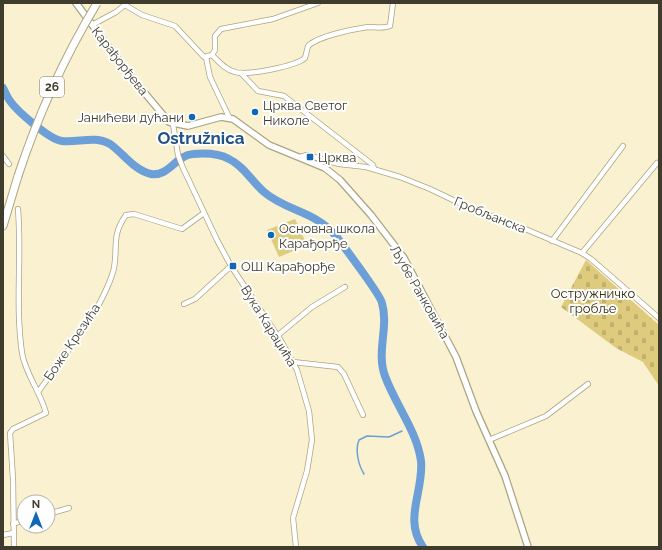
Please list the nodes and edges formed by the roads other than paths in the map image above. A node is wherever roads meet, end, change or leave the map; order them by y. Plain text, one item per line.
1 (76, 3) edge
2 (97, 3) edge
3 (318, 3) edge
4 (393, 3) edge
5 (125, 4) edge
6 (92, 25) junction
7 (212, 55) junction
8 (206, 58) junction
9 (241, 73) junction
10 (229, 117) junction
11 (173, 124) junction
12 (623, 146) dead end
13 (3, 156) edge
14 (300, 157) junction
15 (657, 163) dead end
16 (9, 164) dead end
17 (374, 169) junction
18 (18, 209) dead end
19 (204, 213) junction
20 (3, 226) edge
21 (552, 241) junction
22 (582, 253) junction
23 (231, 266) junction
24 (345, 287) dead end
25 (184, 304) dead end
26 (659, 318) edge
27 (277, 336) junction
28 (293, 362) junction
29 (588, 384) dead end
30 (38, 392) junction
31 (363, 415) dead end
32 (489, 440) junction
33 (69, 508) dead end
34 (56, 512) edge
35 (14, 524) joint
36 (13, 533) junction
37 (3, 535) edge
38 (14, 547) edge
39 (296, 547) edge
40 (527, 547) edge

1 - 6 street, Карађорђева
2 - 20 main road, 26, bridge
3 - 7 street
4 - 9 street
5 - 6 street
5 - 8 street
6 - 11 street, Карађорђева
7 - 8 street
7 - 9 street
8 - 10 street
9 - 17 street
10 - 11 street
10 - 14 street, Љубе Ранковића
11 - 19 street, Вука Караџића
12 - 21 street
13 - 16 street
14 - 17 street, Гробљанска
14 - 32 street, Љубе Ранковића
15 - 22 street
17 - 21 street, Гробљанска
18 - 30 street
19 - 23 street, Вука Караџића
19 - 30 street, Боже Крезића
21 - 22 street, Гробљанска
22 - 26 street, Гробљанска
23 - 25 street
23 - 27 street, Вука Караџића
24 - 27 street
27 - 28 street, Вука Караџића
28 - 31 street
28 - 39 street, Вука Караџића
29 - 32 street
30 - 35 street
32 - 40 street, Љубе Ранковића
33 - 34 street
35 - 36 street
36 - 37 street
36 - 38 street

